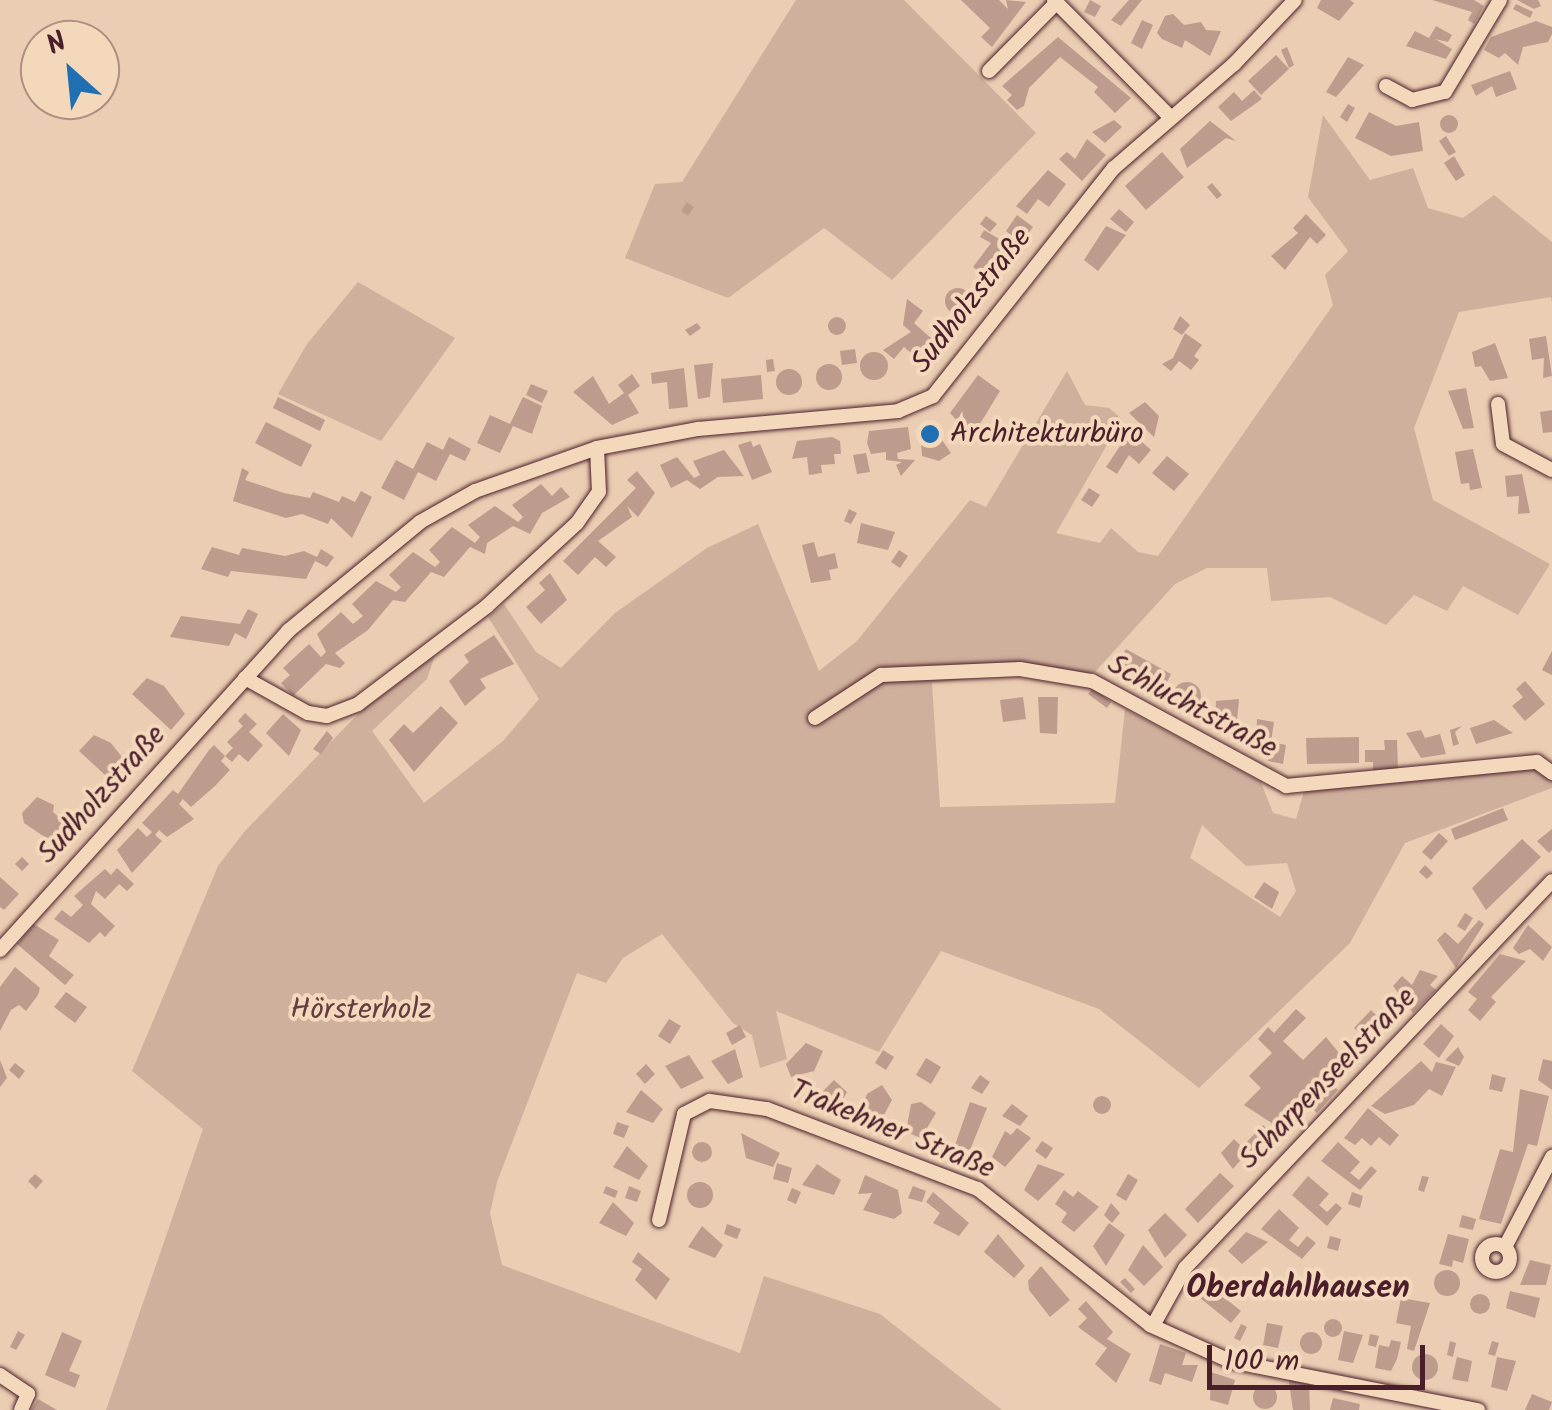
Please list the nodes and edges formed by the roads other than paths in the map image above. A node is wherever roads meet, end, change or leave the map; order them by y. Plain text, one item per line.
1 (1295, 0) edge
2 (1500, 0) edge
3 (1055, 1) edge
4 (990, 70) dead end
5 (1386, 86) dead end
6 (1171, 118) junction
7 (1498, 404) dead end
8 (597, 448) junction
9 (1552, 470) edge
10 (245, 678) junction
11 (815, 718) dead end
12 (1552, 773) edge
13 (1552, 881) edge
14 (0, 950) edge
15 (1552, 1157) edge
16 (659, 1220) dead end
17 (1505, 1248) dead end
18 (1152, 1324) junction
19 (0, 1376) edge
20 (21, 1410) edge
21 (1478, 1410) edge

1 - 6 street, Sudholzstraße
2 - 5 street
3 - 4 street
3 - 6 street
6 - 8 street, Sudholzstraße
7 - 9 street
8 - 10 street, Sudholzstraße
8 - 10 street
10 - 14 street, Sudholzstraße
11 - 12 street, Schluchtstraße
13 - 18 street, Scharpenseelstraße
15 - 17 street
16 - 18 street, Trakehner Straße
18 - 21 street
19 - 20 street

